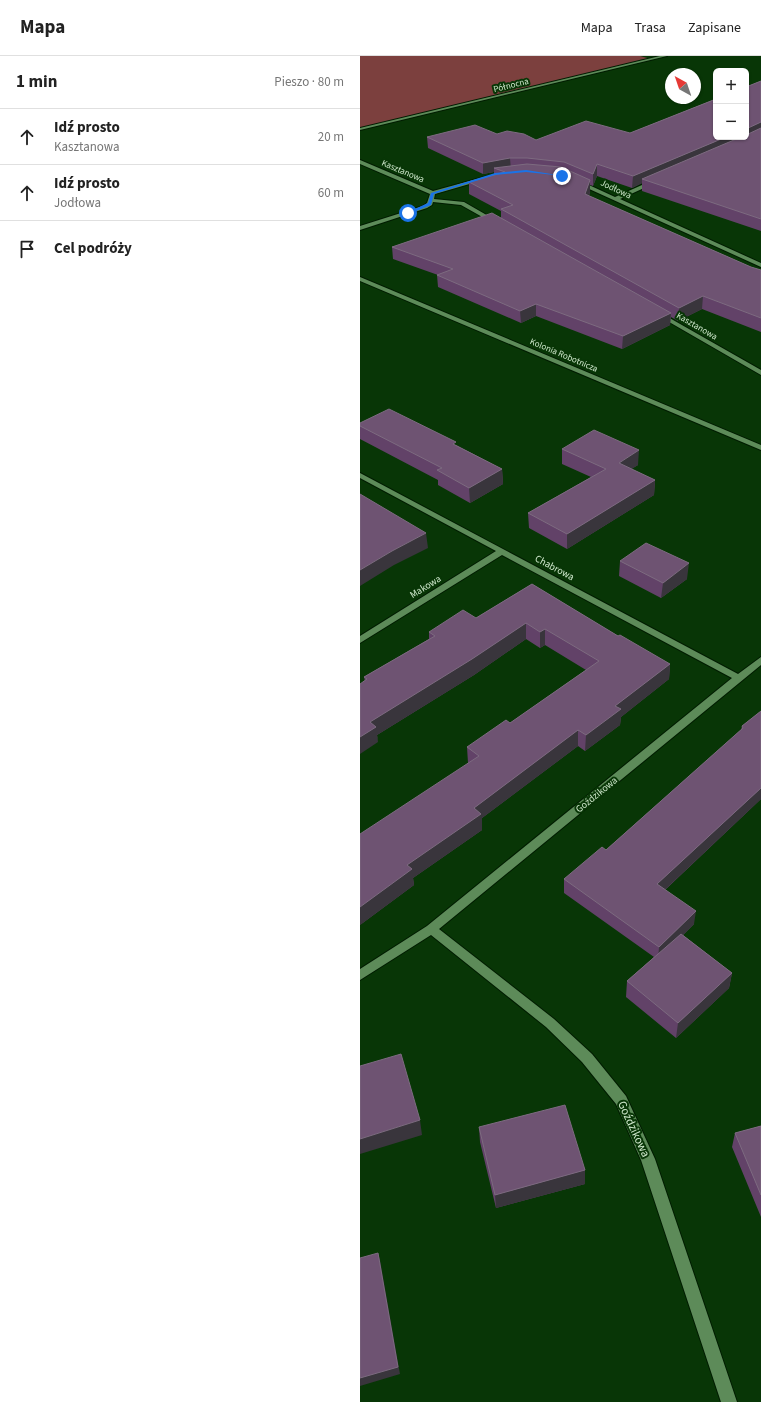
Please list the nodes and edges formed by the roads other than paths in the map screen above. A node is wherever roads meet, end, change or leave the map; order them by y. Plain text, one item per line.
1 (665, 56) edge
2 (360, 129) edge
3 (360, 162) edge
4 (518, 172) edge
5 (569, 178) edge
6 (659, 180) edge
7 (432, 196) junction
8 (615, 199) junction
9 (502, 226) edge
10 (360, 228) edge
11 (761, 256) edge
12 (750, 261) junction
13 (761, 265) edge
14 (360, 279) edge
15 (655, 312) edge
16 (761, 373) edge
17 (761, 448) edge
18 (360, 475) edge
19 (502, 551) junction
20 (360, 640) edge
21 (761, 660) edge
22 (740, 678) junction
23 (431, 929) junction
24 (360, 975) edge
25 (729, 1402) edge

1 - 2 street, Północna
3 - 7 street, Kasztanowa
4 - 7 street
5 - 8 street, Jodłowa
6 - 8 street
7 - 9 street, Kasztanowa
7 - 10 street
8 - 12 street, Jodłowa
11 - 12 street
12 - 13 street, Jodłowa
14 - 17 street, Kolonia Robotnicza
15 - 16 street, Kasztanowa
18 - 19 street, Chabrowa
19 - 20 street, Makowa
19 - 22 street, Chabrowa
21 - 22 street, Goździkowa
22 - 23 street, Goździkowa
23 - 24 street, Goździkowa
23 - 25 street, Goździkowa

